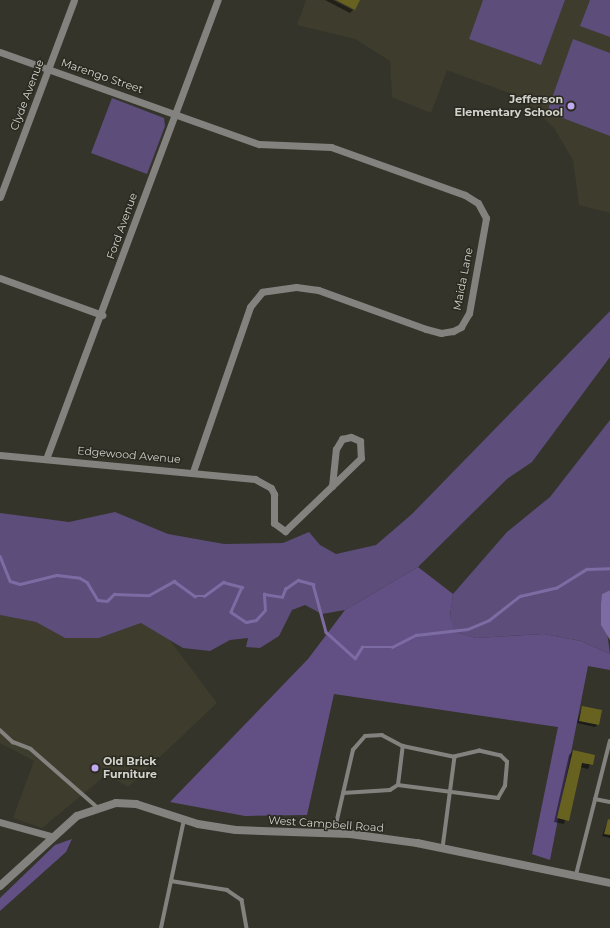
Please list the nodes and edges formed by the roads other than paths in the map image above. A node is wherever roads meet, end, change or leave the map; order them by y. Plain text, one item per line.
1 (74, 0) edge
2 (218, 0) edge
3 (0, 52) edge
4 (48, 70) junction
5 (174, 113) junction
6 (0, 197) edge
7 (0, 278) edge
8 (102, 315) junction
9 (0, 455) edge
10 (46, 459) junction
11 (193, 472) junction
12 (332, 486) junction
13 (0, 730) edge
14 (610, 742) edge
15 (403, 746) junction
16 (455, 757) junction
17 (398, 785) junction
18 (343, 793) junction
19 (449, 794) junction
20 (595, 799) junction
21 (610, 802) edge
22 (97, 807) junction
23 (184, 820) junction
24 (0, 822) edge
25 (334, 834) junction
26 (50, 836) junction
27 (442, 848) junction
28 (576, 876) junction
29 (171, 881) junction
30 (610, 883) edge
31 (0, 886) edge
32 (161, 928) edge
33 (247, 928) edge

1 - 4 street, Clyde Avenue
2 - 5 street, Ford Avenue
3 - 4 street, Marengo Street
4 - 5 street, Marengo Street
4 - 6 street, Clyde Avenue
5 - 8 street, Ford Avenue
5 - 11 street, Maida Lane
7 - 8 street
8 - 10 street, Ford Avenue
9 - 10 street, Edgewood Avenue
10 - 11 street, Edgewood Avenue
11 - 12 street, Edgewood Avenue
12 - 12 street
13 - 22 lane
14 - 20 lane
15 - 16 lane
15 - 17 lane
15 - 18 lane
16 - 19 lane
16 - 19 lane
17 - 18 lane
17 - 19 lane
18 - 25 lane
19 - 27 lane
20 - 21 lane
20 - 28 lane
22 - 23 street, West Campbell Road
22 - 26 street
23 - 25 street, West Campbell Road
23 - 29 lane
24 - 26 street
25 - 27 street, West Campbell Road
26 - 31 street
27 - 28 street, West Campbell Road
28 - 30 street, West Campbell Road
29 - 32 lane
29 - 33 lane

